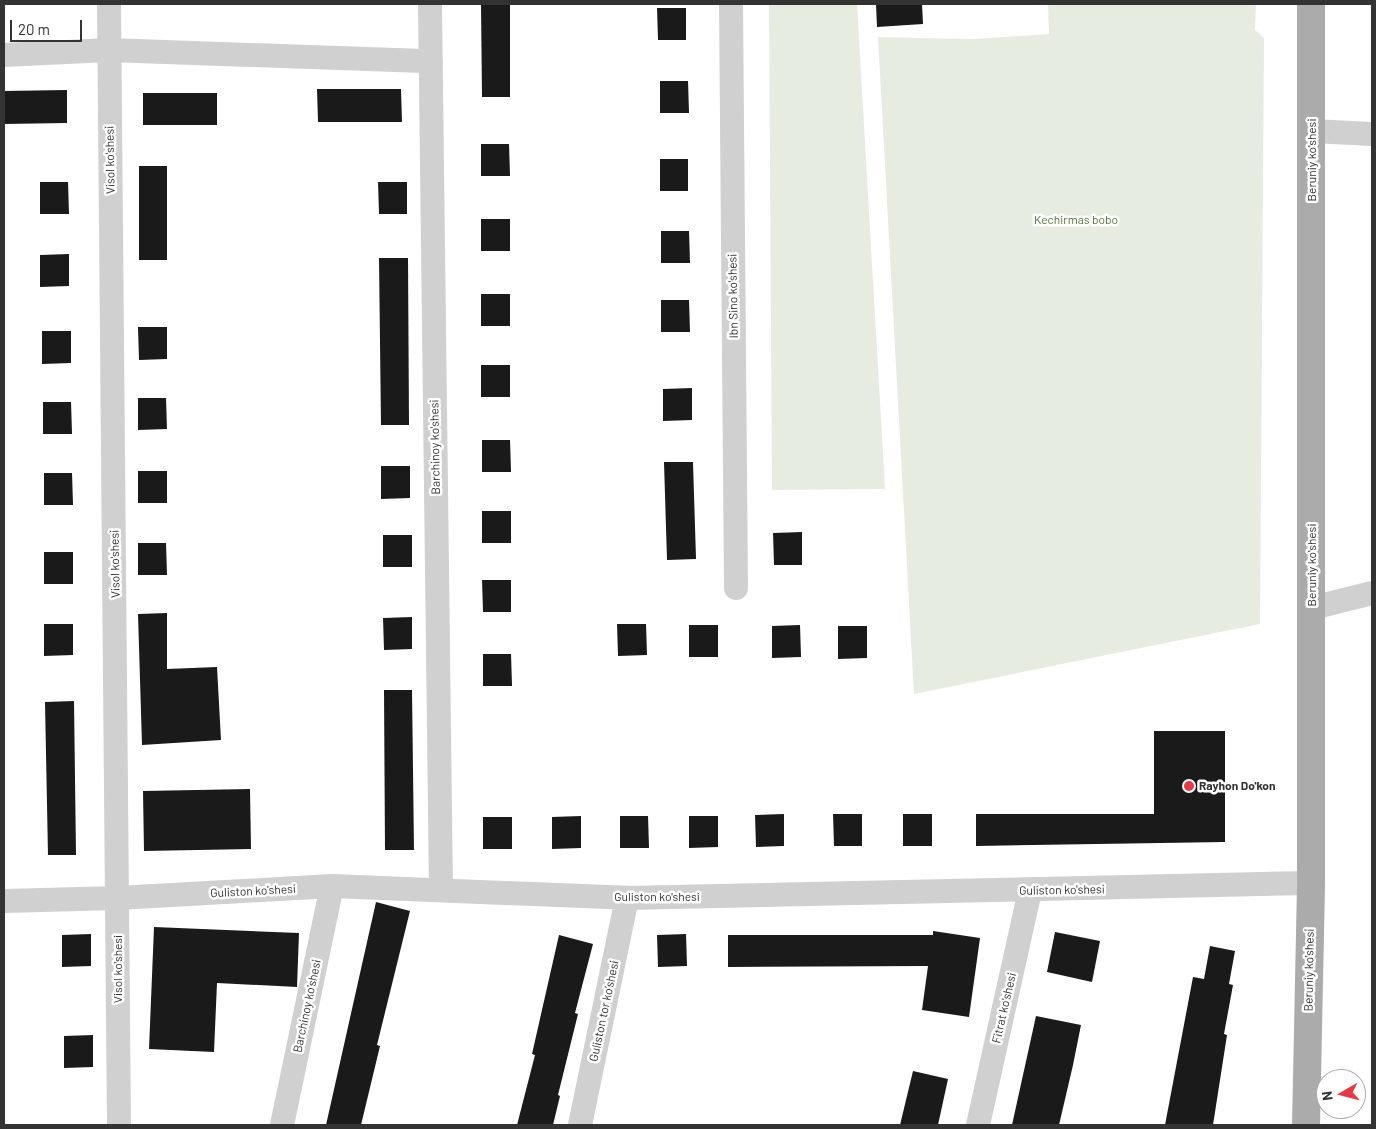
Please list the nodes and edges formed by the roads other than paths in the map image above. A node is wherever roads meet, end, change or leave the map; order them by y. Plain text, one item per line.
1 (109, 4) edge
2 (430, 4) edge
3 (731, 4) edge
4 (1312, 4) edge
5 (109, 50) junction
6 (4, 55) edge
7 (430, 61) junction
8 (1312, 131) junction
9 (1372, 134) edge
10 (736, 588) dead end
11 (1372, 593) edge
12 (1312, 608) junction
13 (1312, 883) junction
14 (332, 886) junction
15 (441, 889) junction
16 (1030, 891) junction
17 (118, 898) junction
18 (627, 898) junction
19 (4, 901) edge
20 (119, 1125) edge
21 (282, 1125) edge
22 (580, 1125) edge
23 (978, 1125) edge
24 (1306, 1125) edge

1 - 5 street, Visol ko'shesi
2 - 7 street, Barchinoy ko'shesi
3 - 10 street, Ibn Sino ko'shesi
4 - 8 main road, Beruniy ko'shesi
5 - 6 street
5 - 7 street
5 - 17 street, Visol ko'shesi
7 - 15 street, Barchinoy ko'shesi
8 - 9 street
8 - 12 main road, Beruniy ko'shesi
11 - 12 street
12 - 13 main road, Beruniy ko'shesi
13 - 16 street, Guliston ko'shesi
13 - 24 main road, Beruniy ko'shesi
14 - 15 street, Guliston ko'shesi
14 - 17 street, Guliston ko'shesi
14 - 21 street, Barchinoy ko'shesi
15 - 18 street, Guliston ko'shesi
16 - 18 street, Guliston ko'shesi
16 - 23 street, Fitrat ko'shesi
17 - 19 street, Guliston ko'shesi
17 - 20 street, Visol ko'shesi
18 - 22 street, Guliston tor ko'shesi

